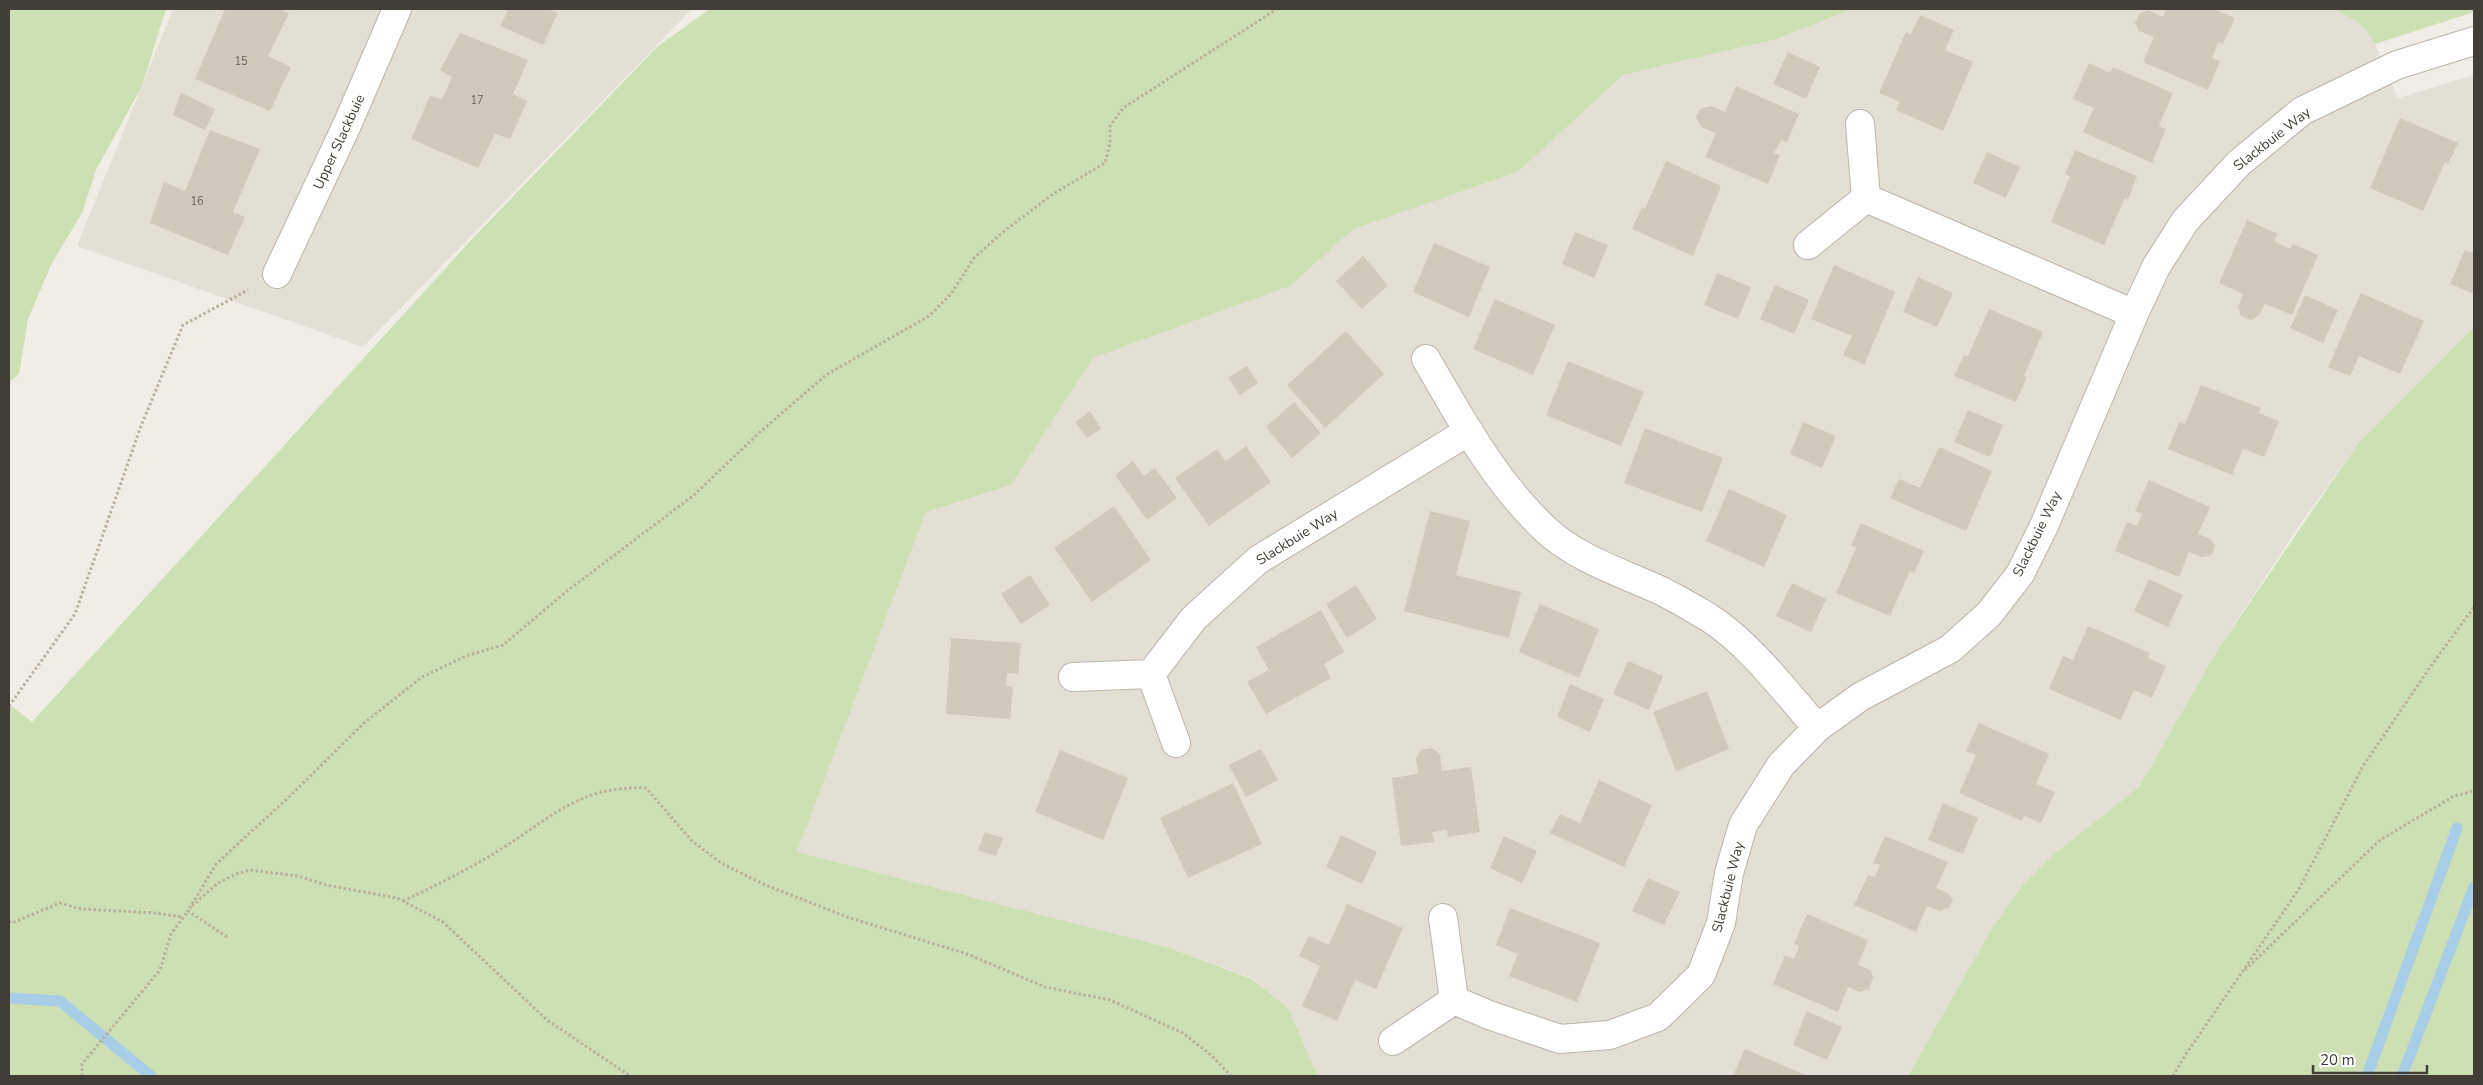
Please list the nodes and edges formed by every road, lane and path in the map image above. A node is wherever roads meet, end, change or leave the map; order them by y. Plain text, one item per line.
1 (398, 9) edge
2 (1277, 9) edge
3 (2474, 41) edge
4 (1860, 124) dead end
5 (1866, 198) junction
6 (1808, 245) dead end
7 (277, 274) joint
8 (2134, 314) junction
9 (1426, 359) dead end
10 (1469, 431) junction
11 (2474, 607) edge
12 (1151, 674) junction
13 (1073, 677) dead end
14 (9, 706) edge
15 (1817, 728) junction
16 (1176, 744) dead end
17 (2474, 790) edge
18 (403, 901) junction
19 (188, 911) junction
20 (182, 918) junction
21 (1443, 918) dead end
22 (9, 921) edge
23 (227, 937) dead end
24 (2240, 974) junction
25 (1454, 1000) junction
26 (1393, 1041) dead end
27 (82, 1076) edge
28 (630, 1076) edge
29 (1231, 1076) edge
30 (2173, 1076) edge

1 - 7 street, Upper Slackbuie
2 - 19 path
3 - 8 street, Slackbuie Way
4 - 5 street
5 - 6 street
5 - 8 street
7 - 14 path
8 - 15 street, Slackbuie Way
9 - 10 street
10 - 12 street, Slackbuie Way
10 - 15 street
11 - 24 path
12 - 13 street
12 - 16 street
15 - 25 street, Slackbuie Way
17 - 24 path
18 - 19 path
18 - 28 path
18 - 29 path
19 - 20 path
19 - 23 path
20 - 22 path
20 - 27 path
21 - 25 street
24 - 30 path
25 - 26 street

